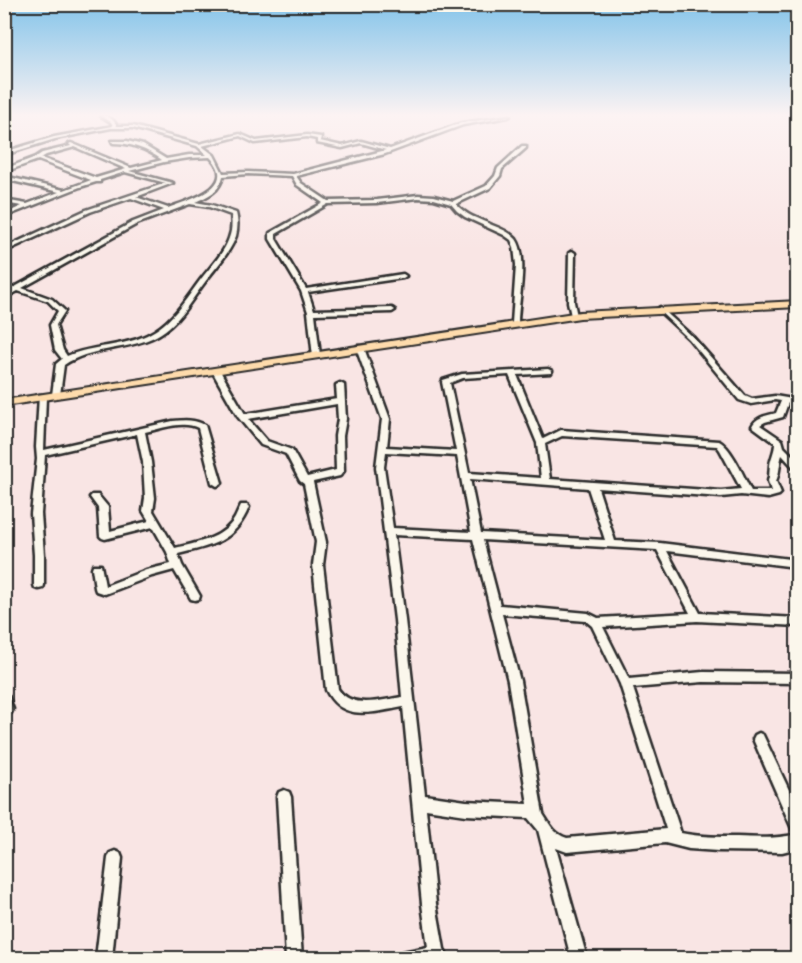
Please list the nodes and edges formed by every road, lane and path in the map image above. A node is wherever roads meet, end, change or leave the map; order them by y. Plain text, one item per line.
1 (30, 161) edge
2 (46, 161) edge
3 (107, 161) edge
4 (163, 161) edge
5 (214, 161) edge
6 (347, 161) edge
7 (509, 161) edge
8 (4, 171) edge
9 (129, 171) junction
10 (221, 175) junction
11 (293, 175) junction
12 (4, 177) edge
13 (98, 181) junction
14 (66, 192) junction
15 (132, 197) junction
16 (4, 201) edge
17 (190, 202) junction
18 (327, 203) junction
19 (453, 203) junction
20 (28, 206) junction
21 (168, 210) junction
22 (4, 216) edge
23 (4, 250) edge
24 (572, 254) dead end
25 (403, 276) dead end
26 (18, 289) junction
27 (304, 291) junction
28 (4, 296) edge
29 (798, 304) edge
30 (660, 309) junction
31 (392, 310) dead end
32 (311, 312) junction
33 (574, 316) junction
34 (515, 323) junction
35 (360, 348) junction
36 (316, 355) junction
37 (66, 360) junction
38 (216, 371) junction
39 (548, 371) dead end
40 (512, 373) junction
41 (340, 384) dead end
42 (56, 395) junction
43 (42, 397) junction
44 (785, 399) junction
45 (340, 402) junction
46 (798, 402) edge
47 (4, 403) edge
48 (242, 417) junction
49 (141, 431) junction
50 (536, 432) junction
51 (561, 433) junction
52 (541, 443) junction
53 (780, 448) junction
54 (382, 449) junction
55 (41, 453) junction
56 (460, 454) junction
57 (798, 467) edge
58 (466, 476) junction
59 (308, 482) junction
60 (546, 482) junction
61 (217, 483) dead end
62 (592, 485) junction
63 (744, 493) junction
64 (95, 497) dead end
65 (244, 507) dead end
66 (155, 523) junction
67 (388, 531) junction
68 (477, 537) junction
69 (611, 544) junction
70 (660, 547) junction
71 (172, 552) junction
72 (796, 563) dead end
73 (177, 566) junction
74 (97, 568) dead end
75 (39, 585) dead end
76 (195, 596) dead end
77 (495, 609) junction
78 (696, 617) junction
79 (798, 622) edge
80 (596, 623) junction
81 (798, 678) edge
82 (626, 684) junction
83 (409, 701) junction
84 (759, 740) dead end
85 (284, 797) dead end
86 (419, 801) junction
87 (537, 817) junction
88 (798, 826) edge
89 (544, 832) junction
90 (675, 837) junction
91 (798, 842) edge
92 (115, 858) dead end
93 (439, 957) edge
94 (104, 958) edge
95 (294, 958) edge
96 (408, 958) edge
97 (579, 958) edge

1 - 8 street
2 - 13 street
3 - 9 street
4 - 9 street
5 - 10 street
6 - 11 street
7 - 19 street
9 - 13 street
9 - 15 street
10 - 11 street
10 - 17 street
11 - 18 street
12 - 14 street
13 - 14 street
14 - 20 street
15 - 21 street
15 - 23 street
16 - 20 street
17 - 21 street
17 - 37 street
18 - 19 street
18 - 27 street
19 - 34 street
20 - 22 street
21 - 26 street
24 - 33 street
25 - 27 street
26 - 28 street
26 - 37 street
27 - 32 street
29 - 30 main road
30 - 33 main road
30 - 44 street
31 - 32 street
32 - 36 street
33 - 34 main road
34 - 35 main road
35 - 36 main road
35 - 54 street
36 - 38 main road
37 - 42 street
38 - 42 main road
38 - 48 street
39 - 40 street
40 - 50 street
40 - 56 street
41 - 45 street
42 - 43 main road
43 - 47 main road
43 - 55 street
44 - 46 street
44 - 53 street
45 - 48 street
45 - 59 street
48 - 59 street
49 - 55 street
49 - 61 street
49 - 66 street
50 - 51 street
50 - 52 street
51 - 52 street
51 - 63 street
52 - 60 street
53 - 57 street
53 - 63 street
54 - 56 street
54 - 67 street
55 - 75 street
56 - 58 street
58 - 60 street
58 - 68 street
59 - 83 street
60 - 62 street
62 - 63 street
62 - 69 street
64 - 66 street
65 - 71 street
66 - 71 street
67 - 68 street
67 - 83 street
68 - 69 street
68 - 77 street
69 - 70 street
70 - 72 street
70 - 78 street
71 - 73 street
73 - 74 street
73 - 76 street
77 - 80 street
77 - 87 street
78 - 79 street
78 - 80 street
80 - 82 street
81 - 82 street
82 - 90 street
83 - 86 street
84 - 88 street
85 - 95 street
86 - 87 street
86 - 93 street
87 - 89 street
89 - 90 street
89 - 97 street
90 - 91 street
92 - 94 street
93 - 96 street

